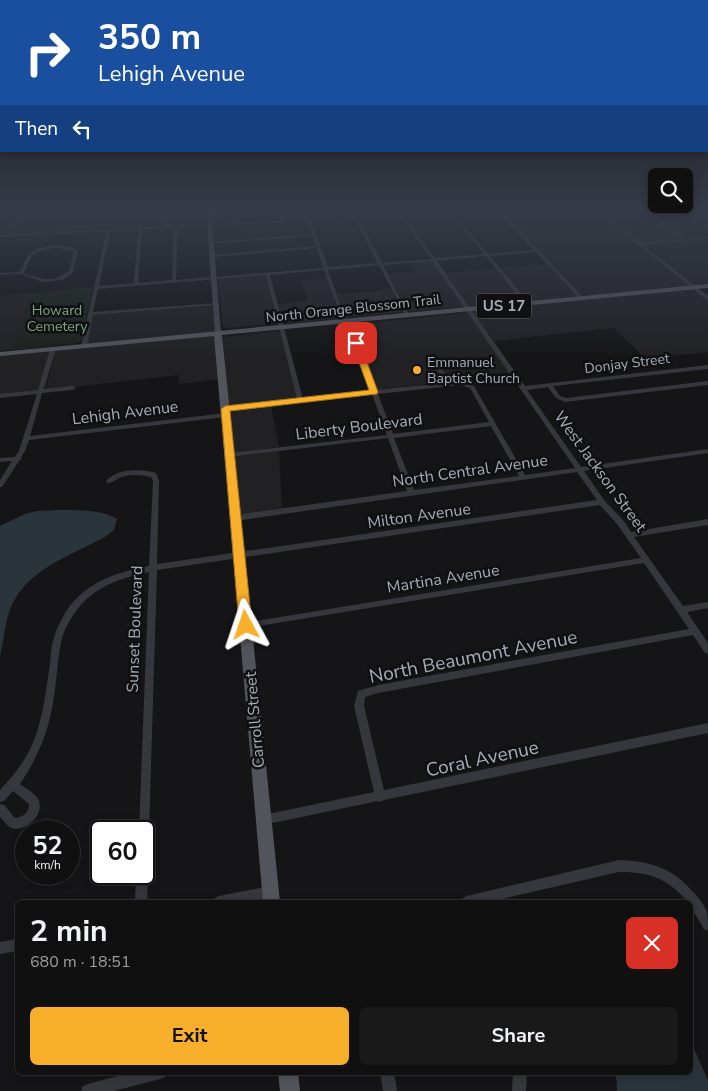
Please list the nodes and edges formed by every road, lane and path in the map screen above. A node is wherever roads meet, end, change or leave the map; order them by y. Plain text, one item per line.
1 (29, 260) edge
2 (74, 260) edge
3 (102, 260) edge
4 (138, 260) edge
5 (175, 260) edge
6 (212, 260) edge
7 (323, 260) edge
8 (378, 260) edge
9 (424, 260) edge
10 (435, 260) edge
11 (489, 260) edge
12 (545, 260) edge
13 (658, 260) edge
14 (380, 264) junction
15 (326, 268) junction
16 (20, 273) junction
17 (0, 274) edge
18 (268, 274) junction
19 (213, 278) junction
20 (174, 281) junction
21 (136, 284) junction
22 (708, 286) edge
23 (96, 288) junction
24 (693, 288) junction
25 (582, 298) junction
26 (708, 299) edge
27 (216, 304) junction
28 (527, 304) junction
29 (469, 309) junction
30 (92, 314) junction
31 (407, 315) junction
32 (346, 321) junction
33 (282, 327) junction
34 (218, 333) junction
35 (84, 346) junction
36 (53, 349) junction
37 (0, 354) edge
38 (433, 356) dead end
39 (708, 367) edge
40 (708, 383) edge
41 (447, 384) junction
42 (549, 385) junction
43 (73, 388) dead end
44 (525, 388) junction
45 (42, 392) junction
46 (374, 392) junction
47 (0, 396) edge
48 (300, 400) junction
49 (226, 412) junction
50 (492, 424) junction
51 (391, 436) junction
52 (27, 438) junction
53 (708, 451) edge
54 (230, 455) junction
55 (18, 459) junction
56 (0, 460) edge
57 (580, 469) junction
58 (523, 477) junction
59 (109, 481) dead end
60 (0, 485) edge
61 (412, 492) junction
62 (602, 502) junction
63 (235, 518) junction
64 (708, 522) edge
65 (629, 535) junction
66 (239, 556) junction
67 (646, 560) junction
68 (153, 568) junction
69 (708, 605) edge
70 (681, 610) junction
71 (246, 625) junction
72 (695, 631) junction
73 (708, 650) edge
74 (708, 728) edge
75 (12, 785) junction
76 (0, 797) edge
77 (380, 797) junction
78 (0, 809) edge
79 (144, 820) edge
80 (264, 820) junction
81 (142, 885) edge
82 (271, 897) edge
83 (141, 900) edge
84 (239, 900) edge
85 (475, 900) edge
86 (692, 900) edge
87 (693, 902) edge
88 (708, 925) edge
89 (15, 946) edge
90 (0, 948) edge
91 (149, 1075) edge
92 (288, 1075) edge
93 (387, 1075) edge
94 (520, 1075) edge
95 (88, 1091) edge
96 (290, 1091) edge
97 (390, 1091) edge
98 (519, 1091) edge

1 - 16 street
2 - 16 street
3 - 23 street
4 - 21 street
5 - 20 street
6 - 19 main road, Carroll Street
7 - 15 street
8 - 14 street
9 - 14 street
10 - 29 street, West Jackson Street
11 - 28 street
12 - 25 street
13 - 24 street
14 - 15 street
14 - 31 street
15 - 18 street
15 - 32 street
16 - 17 street
18 - 19 street
18 - 33 street
19 - 20 street
19 - 27 main road, Carroll Street
20 - 21 street
21 - 23 street
22 - 24 main road, North Orange Blossom Trail / US 17
23 - 30 street
24 - 25 main road, North Orange Blossom Trail / US 17
24 - 26 street
25 - 28 main road, North Orange Blossom Trail / US 17
27 - 30 street
27 - 34 main road, Carroll Street
28 - 29 main road, North Orange Blossom Trail / US 17
29 - 31 main road, North Orange Blossom Trail / US 17
29 - 44 street, West Jackson Street
30 - 35 street
31 - 32 main road, North Orange Blossom Trail / US 17
32 - 33 main road, North Orange Blossom Trail / US 17
32 - 46 street
33 - 34 main road, North Orange Blossom Trail / US 17
33 - 48 street
34 - 35 main road, North Orange Blossom Trail / US 17
34 - 49 main road, Carroll Street
35 - 36 main road, North Orange Blossom Trail / US 17
36 - 37 main road, North Orange Blossom Trail / US 17
36 - 45 street
38 - 41 street
39 - 42 street, Donjay Street
40 - 42 street
41 - 46 street, Lehigh Avenue
41 - 50 street, Lehigh Avenue
42 - 44 street, Donjay Street
43 - 45 street
44 - 57 street, West Jackson Street
45 - 47 street
45 - 52 street
46 - 48 street, Lehigh Avenue
46 - 51 street
48 - 49 street, Lehigh Avenue
49 - 52 street, Lehigh Avenue
49 - 54 main road, Carroll Street
50 - 51 street, Liberty Boulevard
50 - 58 street
51 - 54 street, Liberty Boulevard
51 - 61 street
52 - 55 street
53 - 57 street, North Central Avenue
54 - 63 main road, Carroll Street
55 - 56 street
55 - 60 street
57 - 58 street, North Central Avenue
57 - 62 street, West Jackson Street
58 - 61 street, North Central Avenue
59 - 68 street, Sunset Boulevard
61 - 63 street, North Central Avenue
62 - 65 street, West Jackson Street
62 - 66 street, Milton Avenue
63 - 66 main road, Carroll Street
64 - 65 street
65 - 67 street, West Jackson Street
66 - 68 street, Milton Avenue
66 - 71 main road, Carroll Street
67 - 70 street, West Jackson Street
67 - 71 street, Martina Avenue
68 - 75 street, Milton Avenue
68 - 79 street, Sunset Boulevard
69 - 70 street
70 - 72 street, West Jackson Street
71 - 80 main road, Carroll Street
72 - 73 street, West Jackson Street
72 - 77 street, North Beaumont Avenue
74 - 77 street, Coral Avenue
75 - 76 street, Milton Avenue
75 - 78 street
77 - 80 street, Coral Avenue
80 - 82 main road, Carroll Street
81 - 83 street
82 - 84 street
85 - 86 street
87 - 88 street
89 - 90 street
91 - 95 street
92 - 96 main road
93 - 97 street
94 - 98 street

